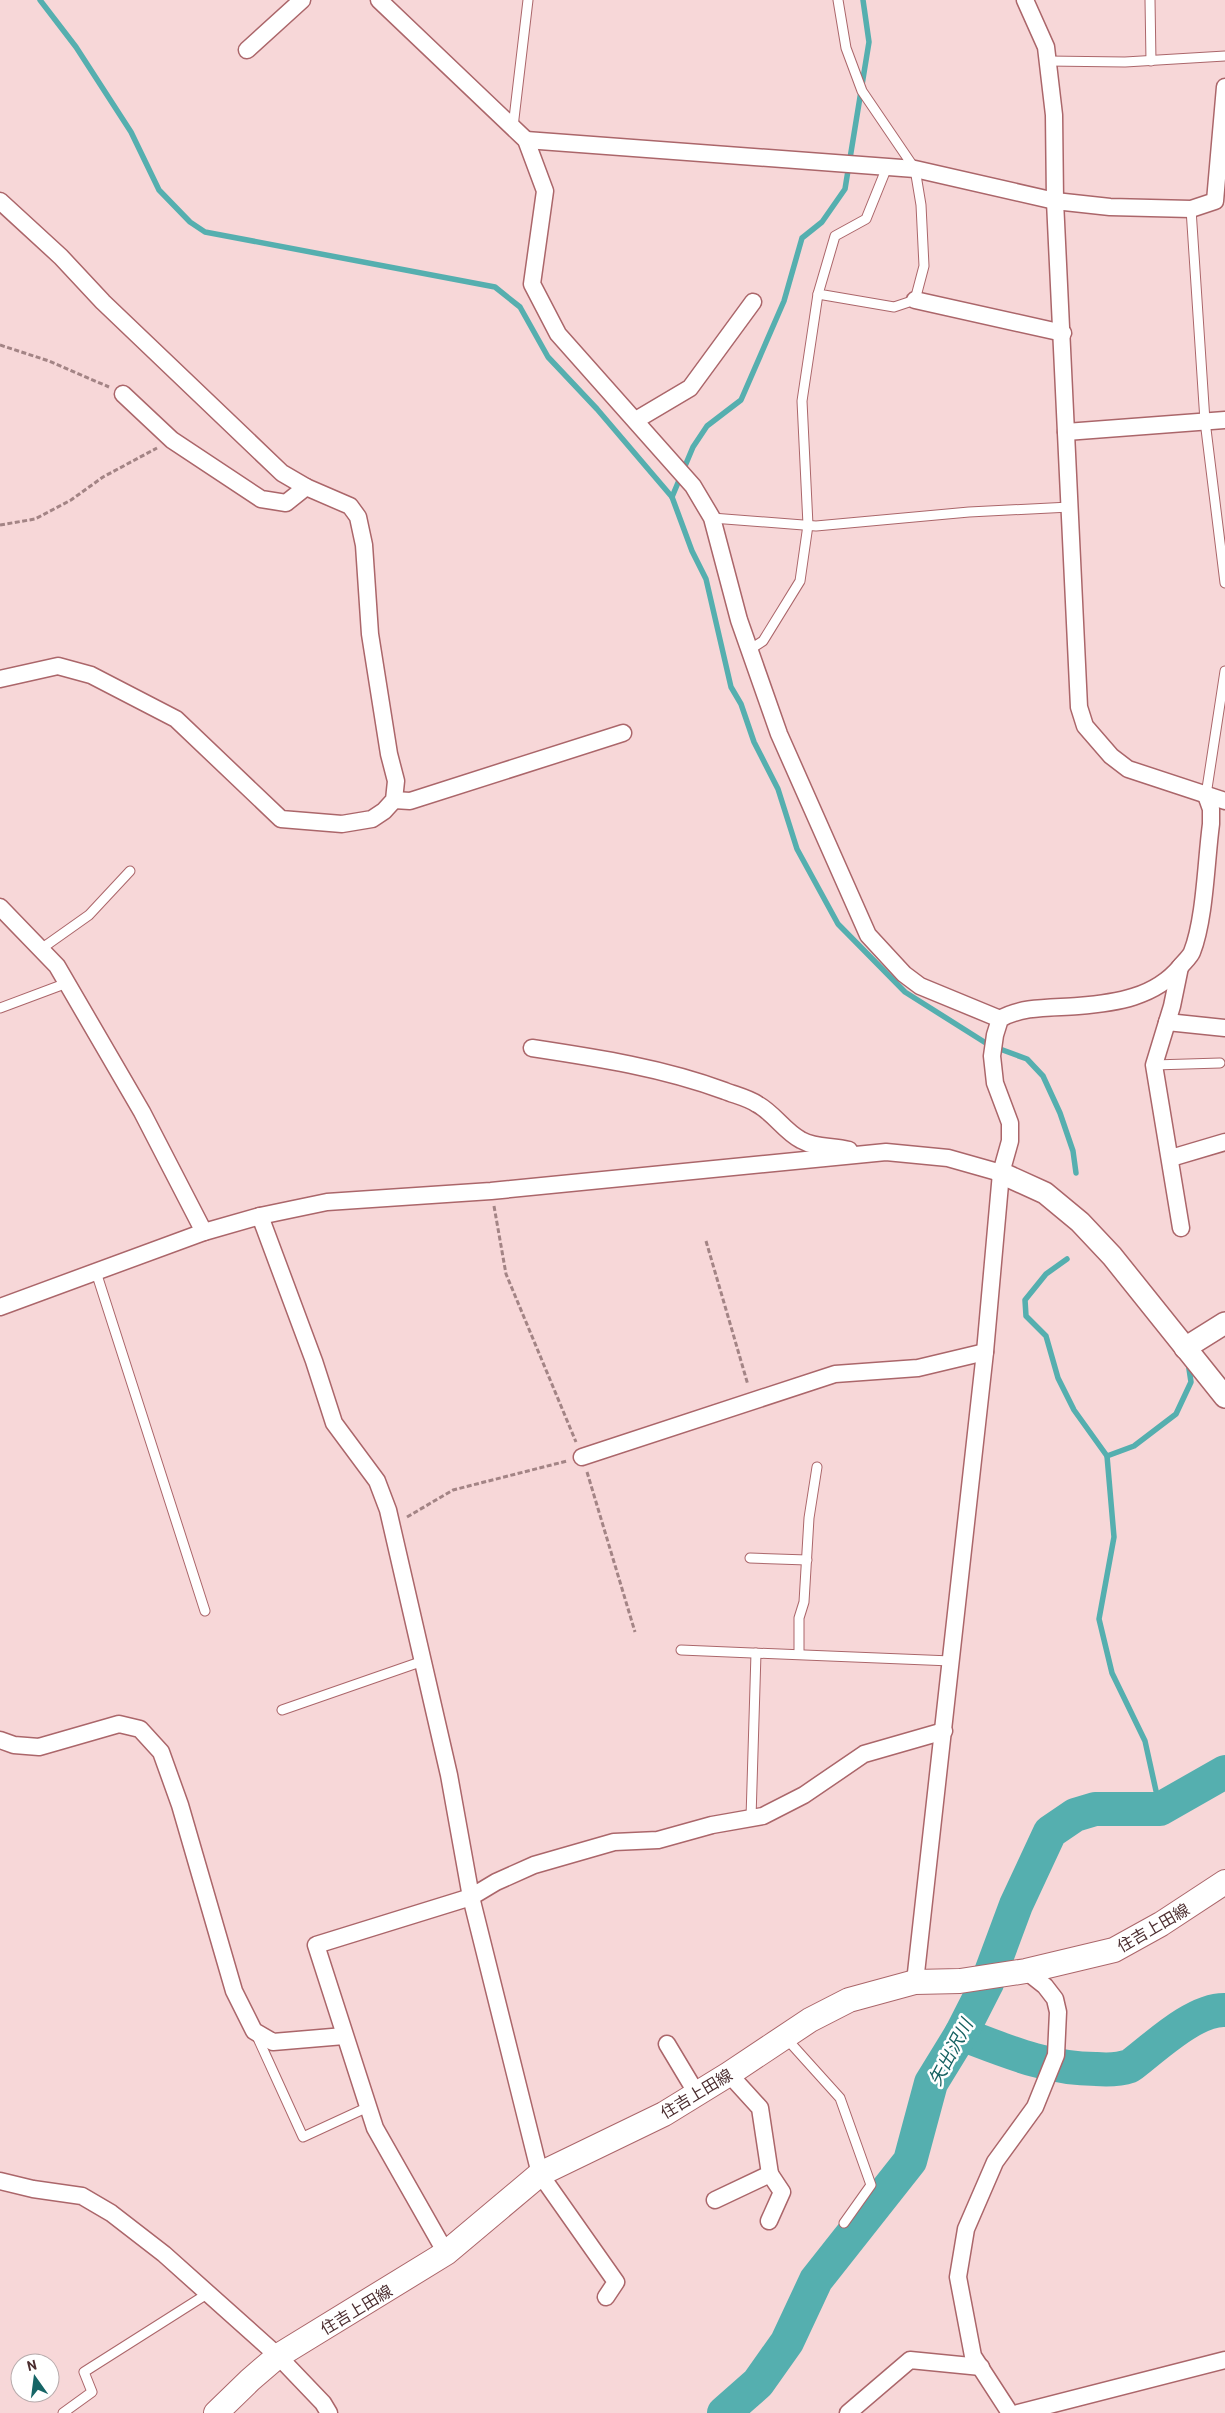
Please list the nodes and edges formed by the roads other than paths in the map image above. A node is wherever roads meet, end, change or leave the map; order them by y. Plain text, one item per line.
1 (302, 0) edge
2 (379, 0) edge
3 (528, 0) edge
4 (838, 0) edge
5 (1025, 0) edge
6 (1150, 0) edge
7 (283, 6) edge
8 (247, 50) dead end
9 (1225, 56) edge
10 (1047, 61) junction
11 (1151, 61) junction
12 (1225, 87) edge
13 (513, 127) junction
14 (526, 140) junction
15 (887, 167) junction
16 (916, 169) junction
17 (0, 201) edge
18 (1055, 201) junction
19 (1220, 202) edge
20 (1192, 209) junction
21 (818, 294) junction
22 (915, 300) junction
23 (753, 302) dead end
24 (1063, 333) junction
25 (123, 394) road end
26 (636, 420) junction
27 (1225, 420) edge
28 (1205, 421) junction
29 (1066, 432) junction
30 (306, 487) junction
31 (1070, 507) junction
32 (712, 518) junction
33 (808, 525) junction
34 (1225, 583) edge
35 (749, 650) junction
36 (1225, 671) edge
37 (0, 679) edge
38 (623, 733) dead end
39 (1206, 795) junction
40 (394, 800) junction
41 (1225, 801) edge
42 (130, 871) dead end
43 (0, 907) edge
44 (42, 949) junction
45 (1180, 967) junction
46 (67, 983) junction
47 (0, 1008) edge
48 (1000, 1019) junction
49 (1167, 1022) junction
50 (1225, 1028) edge
51 (532, 1048) dead end
52 (1220, 1063) dead end
53 (1154, 1065) junction
54 (1225, 1142) edge
55 (853, 1156) junction
56 (1171, 1158) junction
57 (1001, 1173) junction
58 (260, 1216) junction
59 (1181, 1228) dead end
60 (204, 1232) junction
61 (96, 1272) junction
62 (0, 1307) edge
63 (1225, 1323) edge
64 (1185, 1348) junction
65 (985, 1352) junction
66 (1225, 1397) edge
67 (582, 1457) road end
68 (818, 1467) dead end
69 (750, 1558) dead end
70 (807, 1560) junction
71 (205, 1611) dead end
72 (681, 1650) dead end
73 (756, 1653) junction
74 (799, 1654) junction
75 (423, 1661) junction
76 (951, 1661) junction
77 (282, 1710) dead end
78 (944, 1730) junction
79 (0, 1740) edge
80 (751, 1818) junction
81 (1225, 1882) edge
82 (471, 1897) junction
83 (1016, 1973) junction
84 (915, 1982) junction
85 (254, 2031) junction
86 (344, 2036) junction
87 (785, 2036) junction
88 (667, 2044) dead end
89 (729, 2074) junction
90 (697, 2094) junction
91 (368, 2108) junction
92 (540, 2174) junction
93 (770, 2174) junction
94 (0, 2181) edge
95 (715, 2200) dead end
96 (769, 2221) dead end
97 (844, 2223) dead end
98 (446, 2253) junction
99 (207, 2294) junction
100 (606, 2297) dead end
101 (278, 2356) junction
102 (1225, 2360) edge
103 (981, 2367) junction
104 (63, 2413) edge
105 (216, 2413) edge
106 (329, 2413) edge
107 (848, 2413) edge
108 (1010, 2413) edge
109 (1018, 2413) edge

1 - 7 street
2 - 13 street
3 - 13 lane
4 - 16 lane
5 - 10 street
6 - 11 lane
7 - 8 street
9 - 11 lane
10 - 11 lane
10 - 18 street
12 - 19 street
13 - 14 street
14 - 15 street
14 - 26 street
15 - 16 street
15 - 21 lane
16 - 18 street
16 - 22 lane
17 - 30 street
18 - 20 street
18 - 24 street
19 - 20 street
20 - 28 lane
21 - 22 lane
21 - 33 lane
22 - 24 street
23 - 26 street
24 - 29 street
25 - 30 street
26 - 32 street
27 - 28 street
28 - 29 street
28 - 34 lane
29 - 31 street
30 - 40 street
31 - 33 lane
31 - 39 street
32 - 33 lane
32 - 35 street
33 - 35 lane
35 - 48 street
36 - 39 lane
37 - 40 street
38 - 40 street
39 - 41 street
39 - 45 street
42 - 44 lane
43 - 44 street
44 - 46 street
45 - 48 street
45 - 49 street
46 - 47 lane
46 - 60 street
48 - 57 street
49 - 50 street
49 - 53 street
51 - 55 street
52 - 53 lane
53 - 56 street
54 - 56 street
55 - 57 street
55 - 58 street
56 - 59 street
57 - 64 street
57 - 65 street
58 - 60 street
58 - 75 street
60 - 61 street
61 - 62 street
61 - 71 lane
63 - 64 street
64 - 66 street
65 - 67 street
65 - 76 street
68 - 70 lane
69 - 70 lane
70 - 74 lane
72 - 73 lane
73 - 74 lane
73 - 80 lane
74 - 76 lane
75 - 77 lane
75 - 82 street
76 - 78 street
78 - 80 street
78 - 84 street
79 - 85 street
80 - 82 street
81 - 83 main road, 住吉上田線
82 - 86 street
82 - 92 street
83 - 84 main road, 住吉上田線
83 - 103 street
84 - 87 main road, 住吉上田線
85 - 86 street
85 - 91 lane
86 - 91 street
87 - 89 main road, 住吉上田線
87 - 97 lane
88 - 90 street
89 - 90 main road, 住吉上田線
89 - 93 street
90 - 92 main road, 住吉上田線
91 - 98 street
92 - 98 main road, 住吉上田線
92 - 100 street
93 - 95 street
93 - 96 street
94 - 99 street
98 - 101 main road, 住吉上田線
99 - 101 street
99 - 104 lane
101 - 105 main road, 住吉上田線
101 - 106 street
102 - 109 street
103 - 107 street
103 - 108 street

